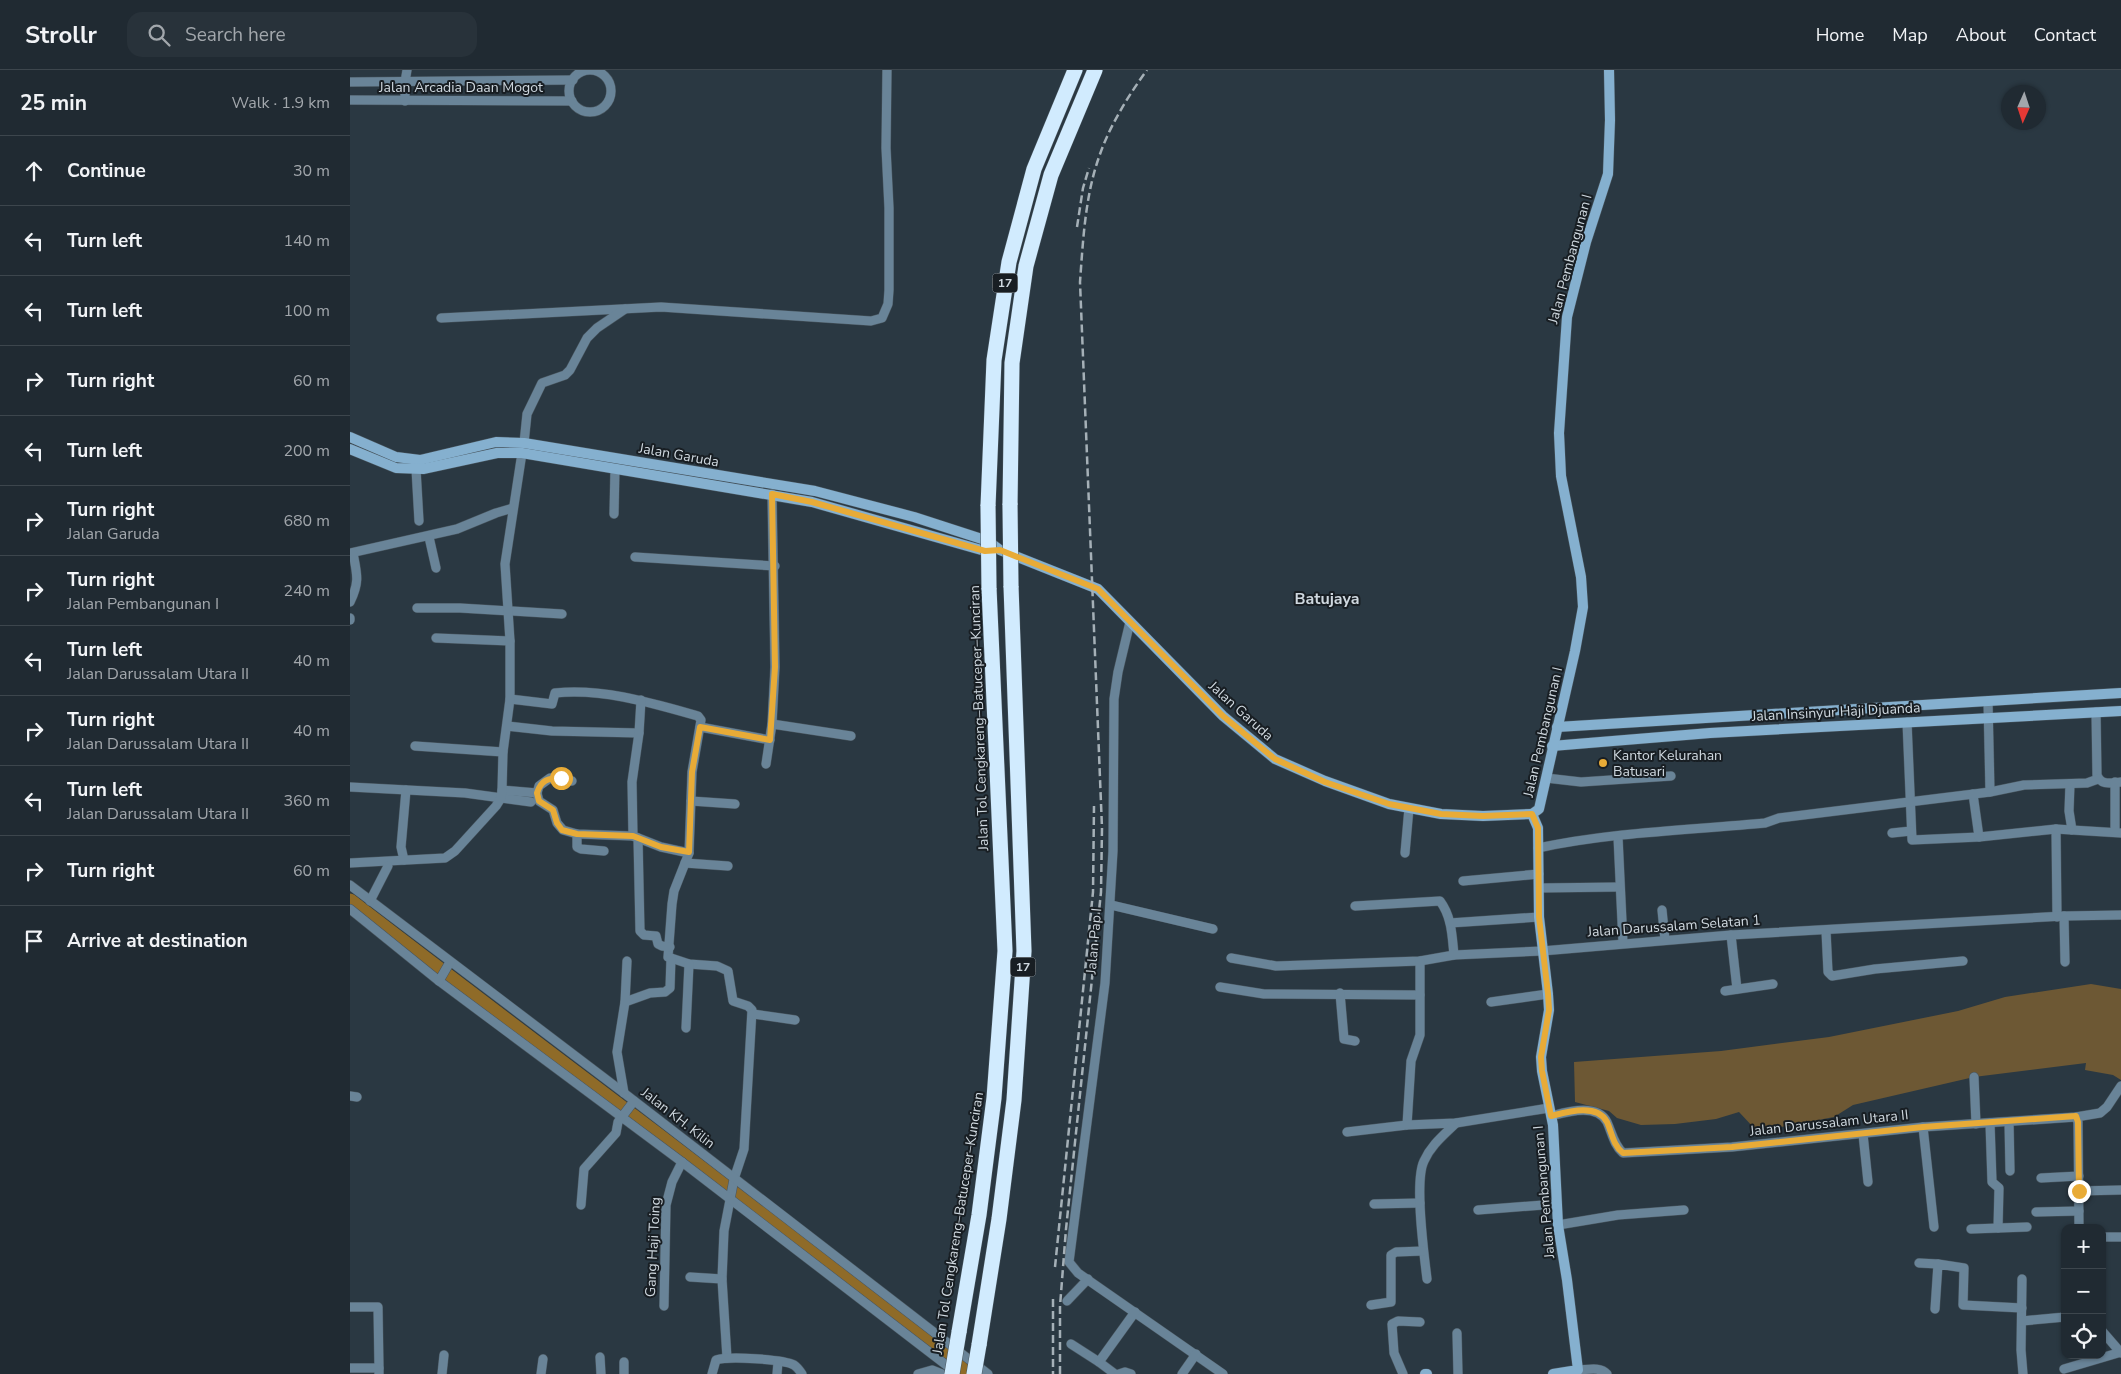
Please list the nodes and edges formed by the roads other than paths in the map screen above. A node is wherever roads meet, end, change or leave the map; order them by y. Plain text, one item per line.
1 (400, 70) edge
2 (407, 70) edge
3 (887, 70) edge
4 (1075, 70) edge
5 (1095, 70) edge
6 (1609, 70) edge
7 (584, 71) edge
8 (596, 71) edge
9 (573, 80) junction
10 (350, 82) edge
11 (405, 82) junction
12 (350, 100) edge
13 (405, 101) junction
14 (572, 101) junction
15 (625, 309) junction
16 (440, 318) dead end
17 (350, 437) edge
18 (523, 448) junction
19 (350, 449) edge
20 (641, 467) junction
21 (416, 469) junction
22 (615, 469) junction
23 (676, 474) junction
24 (815, 491) junction
25 (772, 494) junction
26 (812, 502) junction
27 (513, 508) junction
28 (614, 514) dead end
29 (914, 517) junction
30 (419, 521) dead end
31 (910, 529) junction
32 (429, 537) junction
33 (1000, 550) junction
34 (351, 553) edge
35 (635, 558) dead end
36 (775, 566) junction
37 (436, 568) dead end
38 (350, 602) edge
39 (417, 608) dead end
40 (509, 610) junction
41 (562, 614) dead end
42 (1130, 622) junction
43 (436, 638) dead end
44 (510, 641) junction
45 (2121, 693) edge
46 (510, 699) junction
47 (641, 700) junction
48 (1988, 701) junction
49 (2121, 711) edge
50 (2096, 712) junction
51 (1988, 718) junction
52 (1907, 722) junction
53 (772, 724) junction
54 (507, 726) junction
55 (700, 727) junction
56 (1557, 727) junction
57 (639, 733) junction
58 (851, 736) dead end
59 (770, 740) junction
60 (415, 746) dead end
61 (1552, 746) junction
62 (503, 752) junction
63 (766, 764) dead end
64 (1671, 776) dead end
65 (1546, 778) junction
66 (2098, 780) junction
67 (572, 781) dead end
68 (2118, 782) edge
69 (2070, 784) junction
70 (350, 787) edge
71 (406, 790) junction
72 (1990, 792) junction
73 (537, 793) junction
74 (501, 794) junction
75 (1973, 794) junction
76 (691, 801) junction
77 (531, 802) dead end
78 (1909, 803) junction
79 (735, 804) dead end
80 (1409, 808) junction
81 (1532, 814) junction
82 (2056, 829) junction
83 (2072, 830) junction
84 (1911, 831) junction
85 (1892, 832) dead end
86 (2118, 832) edge
87 (577, 834) junction
88 (1618, 836) junction
89 (635, 837) junction
90 (1979, 837) junction
91 (1538, 848) junction
92 (604, 851) dead end
93 (689, 852) junction
94 (1404, 853) dead end
95 (404, 860) junction
96 (350, 863) edge
97 (685, 863) junction
98 (388, 866) dead end
99 (728, 866) dead end
100 (1538, 874) junction
101 (1463, 881) dead end
102 (350, 886) edge
103 (1620, 887) junction
104 (1539, 888) junction
105 (370, 902) junction
106 (1111, 905) junction
107 (1355, 906) dead end
108 (350, 909) edge
109 (1662, 910) dead end
110 (2121, 915) edge
111 (2061, 916) junction
112 (1539, 917) junction
113 (1450, 923) junction
114 (1213, 929) dead end
115 (1826, 930) junction
116 (1731, 935) junction
117 (1665, 940) junction
118 (1623, 943) junction
119 (670, 947) junction
120 (1542, 950) junction
121 (1454, 955) junction
122 (671, 958) junction
123 (1231, 958) dead end
124 (627, 961) dead end
125 (1420, 961) junction
126 (1963, 961) dead end
127 (2065, 962) dead end
128 (448, 964) junction
129 (690, 964) junction
130 (440, 979) junction
131 (1773, 984) dead end
132 (1220, 987) dead end
133 (1738, 989) junction
134 (1725, 991) dead end
135 (1340, 993) junction
136 (1548, 994) junction
137 (1420, 995) junction
138 (625, 1002) junction
139 (1491, 1002) dead end
140 (753, 1014) junction
141 (795, 1020) dead end
142 (686, 1028) dead end
143 (1355, 1041) dead end
144 (1974, 1077) dead end
145 (2121, 1086) edge
146 (624, 1093) junction
147 (628, 1109) junction
148 (1550, 1112) junction
149 (2076, 1116) junction
150 (2009, 1122) junction
151 (1456, 1123) junction
152 (1990, 1123) junction
153 (1976, 1124) junction
154 (1407, 1125) junction
155 (1923, 1127) junction
156 (1347, 1132) dead end
157 (1863, 1134) junction
158 (682, 1162) junction
159 (2010, 1171) dead end
160 (2079, 1176) junction
161 (2041, 1178) dead end
162 (734, 1182) junction
163 (1868, 1182) dead end
164 (2121, 1190) edge
165 (2079, 1191) junction
166 (732, 1198) junction
167 (1420, 1203) junction
168 (1374, 1204) dead end
169 (1556, 1204) junction
170 (581, 1205) dead end
171 (1478, 1210) dead end
172 (1684, 1210) dead end
173 (2079, 1211) junction
174 (2036, 1212) dead end
175 (2079, 1224) edge
176 (1558, 1225) junction
177 (1934, 1227) dead end
178 (2027, 1227) dead end
179 (1998, 1228) junction
180 (1971, 1229) dead end
181 (2106, 1237) edge
182 (2121, 1237) edge
183 (1423, 1251) junction
184 (1919, 1263) dead end
185 (1938, 1264) junction
186 (690, 1277) dead end
187 (722, 1279) junction
188 (1088, 1279) junction
189 (1427, 1279) dead end
190 (2022, 1279) dead end
191 (1067, 1301) dead end
192 (1371, 1304) dead end
193 (664, 1306) dead end
194 (350, 1307) edge
195 (2022, 1308) junction
196 (1935, 1310) dead end
197 (1135, 1312) junction
198 (2061, 1317) edge
199 (2022, 1321) junction
200 (1420, 1322) dead end
201 (1457, 1333) dead end
202 (2106, 1336) edge
203 (1071, 1344) dead end
204 (2121, 1353) edge
205 (1196, 1354) junction
206 (444, 1355) dead end
207 (600, 1357) dead end
208 (727, 1358) junction
209 (543, 1359) dead end
210 (624, 1362) dead end
211 (778, 1362) junction
212 (1099, 1362) junction
213 (350, 1368) edge
214 (2064, 1369) dead end
215 (379, 1371) edge
216 (1578, 1372) edge
217 (442, 1374) edge
218 (541, 1374) edge
219 (601, 1374) edge
220 (624, 1374) edge
221 (712, 1374) edge
222 (777, 1374) edge
223 (802, 1374) edge
224 (918, 1374) edge
225 (942, 1374) edge
226 (952, 1374) edge
227 (958, 1374) edge
228 (974, 1374) edge
229 (988, 1374) edge
230 (1114, 1374) edge
231 (1119, 1374) edge
232 (1131, 1374) edge
233 (1182, 1374) edge
234 (1223, 1374) edge
235 (1403, 1374) edge
236 (1458, 1374) edge
237 (1553, 1374) edge
238 (1607, 1374) edge
239 (2023, 1374) edge

1 - 11 street
2 - 11 street
3 - 15 street
4 - 226 highway, Jalan Tol Cengkareng–Batuceper–Kunciran / 17, bridge
5 - 228 highway, 17, bridge
6 - 56 main road, Jalan Pembangunan I
7 - 8 street
7 - 9 street
8 - 14 street
9 - 11 street, Jalan Arcadia Daan Mogot
9 - 14 street
10 - 11 street, Jalan Arcadia Daan Mogot
11 - 13 street
12 - 13 street, Jalan Arcadia Daan Mogot
13 - 14 street, Jalan Arcadia Daan Mogot
15 - 16 street
15 - 18 street
17 - 18 main road, Jalan Garuda
18 - 20 main road, Jalan Garuda
18 - 21 main road, Jalan Garuda
18 - 22 main road, Jalan Garuda
18 - 27 street
19 - 21 main road, Jalan Garuda
20 - 22 main road, Jalan Garuda
20 - 23 main road, Jalan Garuda
21 - 30 street
22 - 28 street
23 - 24 main road, Jalan Garuda
23 - 25 main road, Jalan Garuda
24 - 26 main road
24 - 29 main road, Jalan Garuda
25 - 26 main road, Jalan Garuda
25 - 36 street
26 - 31 main road, Jalan Garuda
27 - 32 street
27 - 40 street
29 - 31 main road
29 - 33 main road, Jalan Garuda
31 - 33 main road, Jalan Garuda
32 - 34 street
32 - 37 street
33 - 42 main road, Jalan Garuda
34 - 38 street
35 - 36 street
36 - 53 street
39 - 40 street
40 - 41 street
40 - 44 street
42 - 80 main road, Jalan Garuda
42 - 106 street, Jalan Pap I
43 - 44 street
44 - 46 street
45 - 48 main road, Jalan Insinyur Haji Djuanda
46 - 47 street
46 - 54 street
47 - 55 street
47 - 57 street
48 - 51 street
48 - 56 main road, Jalan Insinyur Haji Djuanda
49 - 50 main road, Jalan Insinyur Haji Djuanda
50 - 51 main road, Jalan Insinyur Haji Djuanda
50 - 66 street
51 - 52 main road, Jalan Insinyur Haji Djuanda
51 - 72 street
52 - 61 main road, Jalan Insinyur Haji Djuanda
52 - 78 street
53 - 58 street
53 - 59 street
54 - 57 street
54 - 62 street
55 - 59 street
55 - 76 street
56 - 61 main road, Jalan Pembangunan I
57 - 89 street
59 - 63 street
60 - 62 street
61 - 65 main road, Jalan Pembangunan I
62 - 74 street
64 - 65 street
65 - 81 main road, Jalan Pembangunan I
66 - 68 street
66 - 69 street
67 - 73 street
68 - 86 street
69 - 72 street
69 - 83 street
70 - 71 street
71 - 74 street
71 - 95 street
72 - 75 street
73 - 74 street
73 - 87 street
74 - 77 street
74 - 95 street
75 - 78 street
75 - 90 street
76 - 79 street
76 - 93 street
78 - 84 street
78 - 88 street
80 - 81 main road, Jalan Garuda
80 - 94 street
81 - 91 main road, Jalan Pembangunan I
82 - 83 street
82 - 90 street
82 - 111 street
83 - 86 street
84 - 85 street
84 - 90 street
87 - 89 street
87 - 92 street
88 - 91 street
88 - 103 street
89 - 93 street
89 - 119 street
91 - 100 main road, Jalan Pembangunan I
93 - 97 street
95 - 96 street
97 - 99 street
97 - 119 street
98 - 105 street
100 - 101 street
100 - 104 main road, Jalan Pembangunan I
102 - 105 street, Jalan KH. Kilin
103 - 104 street
103 - 118 street
104 - 112 main road, Jalan Pembangunan I
105 - 128 street, Jalan KH. Kilin
106 - 114 street
106 - 188 street, Jalan Pap I
107 - 113 street
108 - 130 street, Jalan KH. Kilin
109 - 117 street
110 - 111 street, Jalan Darussalam Selatan 1
111 - 115 street, Jalan Darussalam Selatan 1
111 - 127 street
112 - 113 street
112 - 120 main road, Jalan Pembangunan I
113 - 121 street
115 - 116 street, Jalan Darussalam Selatan 1
115 - 126 street
116 - 117 street, Jalan Darussalam Selatan 1
116 - 133 street
117 - 118 street, Jalan Darussalam Selatan 1
118 - 120 street, Jalan Darussalam Selatan 1
119 - 122 street
120 - 121 street, Jalan Darussalam Selatan 1
120 - 136 main road, Jalan Pembangunan I
121 - 125 street, Jalan Darussalam Selatan 1
122 - 129 street
122 - 138 street
123 - 125 street, Jalan Darussalam Selatan 1
124 - 138 street
125 - 137 street
128 - 130 street
128 - 146 street, Jalan KH. Kilin
129 - 140 street
129 - 142 street
130 - 147 street, Jalan KH. Kilin
131 - 133 street
132 - 135 street
133 - 134 street
135 - 137 street
135 - 143 street
136 - 139 street
136 - 148 main road, Jalan Pembangunan I
137 - 154 street
138 - 146 street
140 - 141 street
140 - 162 street
144 - 153 street
145 - 149 street, Jalan Darussalam Utara II
146 - 147 street, Jalan KH. Kilin
147 - 158 street, Jalan KH. Kilin
147 - 162 street, Jalan KH. Kilin
147 - 170 street
148 - 151 street
148 - 157 street, Jalan Darussalam Utara II
148 - 169 main road, Jalan Pembangunan I
149 - 150 street, Jalan Darussalam Utara II
149 - 160 street
150 - 152 street, Jalan Darussalam Utara II
150 - 159 street
151 - 154 street
151 - 167 street
152 - 153 street, Jalan Darussalam Utara II
152 - 179 street
153 - 155 street, Jalan Darussalam Utara II
154 - 156 street
155 - 157 street, Jalan Darussalam Utara II
155 - 177 street
157 - 163 street
158 - 166 street, Jalan KH. Kilin
158 - 193 street, Gang Haji Toing
160 - 161 street
160 - 165 street
162 - 166 street
162 - 229 street, Jalan KH. Kilin
164 - 165 street
165 - 173 street
166 - 187 street
166 - 227 street, Jalan KH. Kilin
167 - 168 street
167 - 183 street
169 - 171 street
169 - 176 main road, Jalan Pembangunan I
172 - 176 street
173 - 174 street
173 - 175 street
176 - 216 main road, Jalan Pembangunan I
178 - 179 street
179 - 180 street
181 - 182 street
183 - 189 street
183 - 192 street
184 - 185 street
185 - 195 street
185 - 196 street
186 - 187 street
187 - 208 street
188 - 191 street
188 - 197 street
190 - 195 street
194 - 215 street
195 - 199 street
197 - 205 street
197 - 212 street
198 - 199 street
199 - 239 street
200 - 235 street
201 - 236 street
202 - 204 street
203 - 212 street
204 - 214 street
205 - 233 street
205 - 234 street
206 - 217 street
207 - 219 street
208 - 211 street
208 - 221 street
209 - 218 street
210 - 220 street
211 - 222 street
211 - 223 street
212 - 230 street
213 - 215 street
216 - 237 main road
216 - 238 street
224 - 225 street
231 - 232 street

